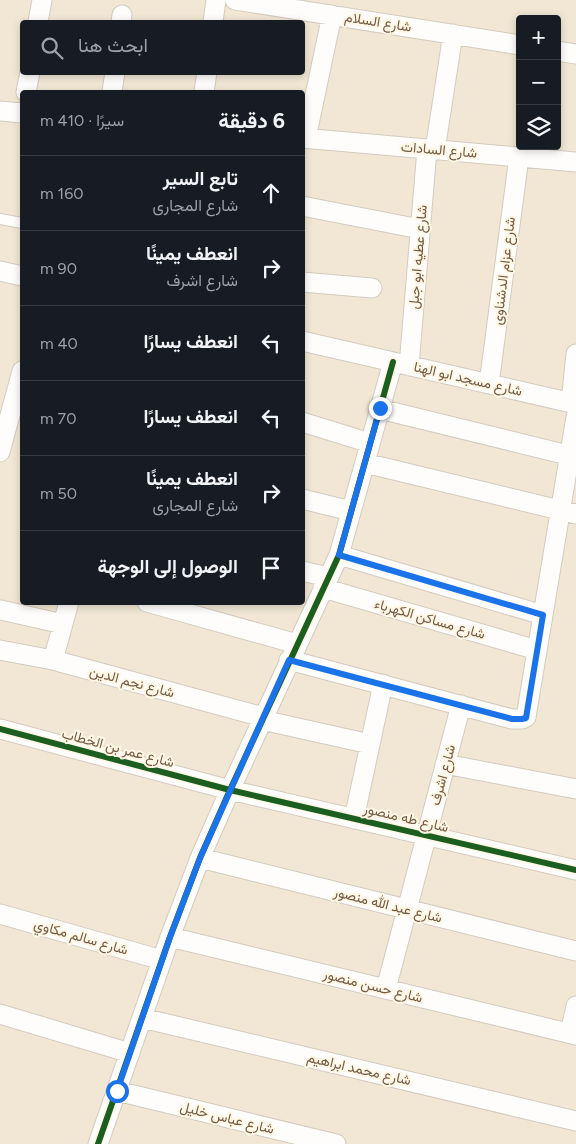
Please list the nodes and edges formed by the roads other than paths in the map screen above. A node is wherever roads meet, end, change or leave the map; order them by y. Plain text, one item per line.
1 (42, 0) edge
2 (216, 0) edge
3 (236, 0) edge
4 (332, 15) junction
5 (38, 20) edge
6 (213, 20) edge
7 (453, 34) junction
8 (516, 44) edge
9 (561, 52) edge
10 (576, 54) edge
11 (29, 75) edge
12 (114, 75) edge
13 (207, 75) edge
14 (26, 90) edge
15 (112, 90) edge
16 (204, 90) edge
17 (0, 111) edge
18 (20, 113) edge
19 (305, 134) edge
20 (305, 138) edge
21 (431, 149) junction
22 (519, 157) junction
23 (576, 162) edge
24 (305, 207) edge
25 (0, 218) edge
26 (20, 223) edge
27 (420, 229) junction
28 (0, 271) edge
29 (20, 276) edge
30 (305, 282) edge
31 (372, 288) dead end
32 (305, 342) edge
33 (576, 354) edge
34 (401, 364) junction
35 (20, 378) edge
36 (489, 384) junction
37 (380, 408) junction
38 (574, 408) edge
39 (305, 423) edge
40 (370, 443) junction
41 (0, 452) edge
42 (573, 456) edge
43 (365, 463) junction
44 (305, 500) edge
45 (351, 511) junction
46 (568, 512) edge
47 (339, 555) junction
48 (305, 572) edge
49 (326, 583) junction
50 (68, 605) edge
51 (156, 605) edge
52 (1, 610) edge
53 (543, 615) junction
54 (63, 624) junction
55 (0, 650) edge
56 (537, 650) junction
57 (293, 652) junction
58 (53, 660) junction
59 (383, 684) junction
60 (461, 705) junction
61 (262, 719) junction
62 (0, 729) edge
63 (370, 744) junction
64 (446, 764) junction
65 (576, 789) edge
66 (230, 790) junction
67 (354, 819) junction
68 (427, 836) junction
69 (200, 858) junction
70 (576, 870) edge
71 (407, 910) junction
72 (0, 914) edge
73 (170, 937) junction
74 (576, 951) edge
75 (162, 960) junction
76 (386, 989) junction
77 (576, 1006) edge
78 (0, 1014) edge
79 (142, 1018) junction
80 (573, 1034) edge
81 (130, 1054) junction
82 (117, 1091) junction
83 (576, 1121) edge
84 (98, 1144) edge
85 (336, 1144) edge

1 - 5 street
2 - 6 street
3 - 4 street, شارع السلام
4 - 7 street, شارع السلام
4 - 19 street
7 - 8 street, شارع السلام
7 - 21 street, شارع عطيه ابو جبل
9 - 10 street
11 - 14 street
12 - 15 street
13 - 16 street
17 - 18 street
20 - 21 street, شارع السادات
21 - 22 street, شارع السادات
21 - 27 street, شارع عطيه ابو جبل
22 - 23 street, شارع السادات
22 - 36 street, شارع عزام الدشناوى
24 - 27 street
25 - 26 lane
27 - 34 street, شارع عطيه ابو جبل
28 - 29 street
30 - 31 street
32 - 34 street, شارع مسجد ابو الهنا
33 - 38 street
34 - 36 street, شارع مسجد ابو الهنا
34 - 37 street, شارع عطيه ابو جبل
35 - 41 street
36 - 38 street, شارع مسجد ابو الهنا
37 - 40 street, شارع عطيه ابو جبل
37 - 42 street
38 - 42 street
39 - 40 street
40 - 43 street, شارع عطيه ابو جبل
42 - 46 street
43 - 45 street, شارع عطيه ابو جبل
43 - 46 street
44 - 45 street
45 - 47 street, شارع عطيه ابو جبل
46 - 53 street
47 - 49 street, شارع عطيه ابو جبل
47 - 53 street
48 - 49 street, شارع مساكن الكهرباء
49 - 56 street, شارع مساكن الكهرباء
49 - 57 street, شارع عطيه ابو جبل
50 - 54 street
51 - 57 street
52 - 54 street
53 - 56 street
54 - 58 street
55 - 58 street, شارع نجم الدين
56 - 60 street
57 - 59 street
57 - 61 street, شارع عطيه ابو جبل
58 - 61 street, شارع نجم الدين
59 - 60 street
59 - 63 street
60 - 64 street, شارع اشرف
61 - 63 street, شارع نجم الدين
61 - 66 street, شارع عطيه ابو جبل
62 - 66 street, شارع عمر بن الخطاب
63 - 67 street
64 - 65 street
64 - 68 street, شارع اشرف
66 - 67 street, شارع طه منصور
66 - 69 street, شارع عطيه ابو جبل
67 - 68 street, شارع طه منصور
68 - 70 street, شارع طه منصور
68 - 71 street, شارع اشرف
69 - 71 street, شارع عبد الله منصور
69 - 73 street, شارع عطيه ابو جبل
71 - 74 street, شارع عبد الله منصور
71 - 76 street, شارع اشرف
72 - 75 street, شارع سالم مكاوي
73 - 75 street, شارع عطيه ابو جبل
73 - 76 street, شارع حسن منصور
75 - 79 street, شارع عطيه ابو جبل
76 - 80 street, شارع حسن منصور
77 - 80 street
78 - 81 street
79 - 81 street, شارع عطيه ابو جبل
79 - 83 street, شارع محمد ابراهيم
81 - 82 street, شارع عطيه ابو جبل
82 - 84 street, شارع عطيه ابو جبل
82 - 85 street, شارع عباس خليل

